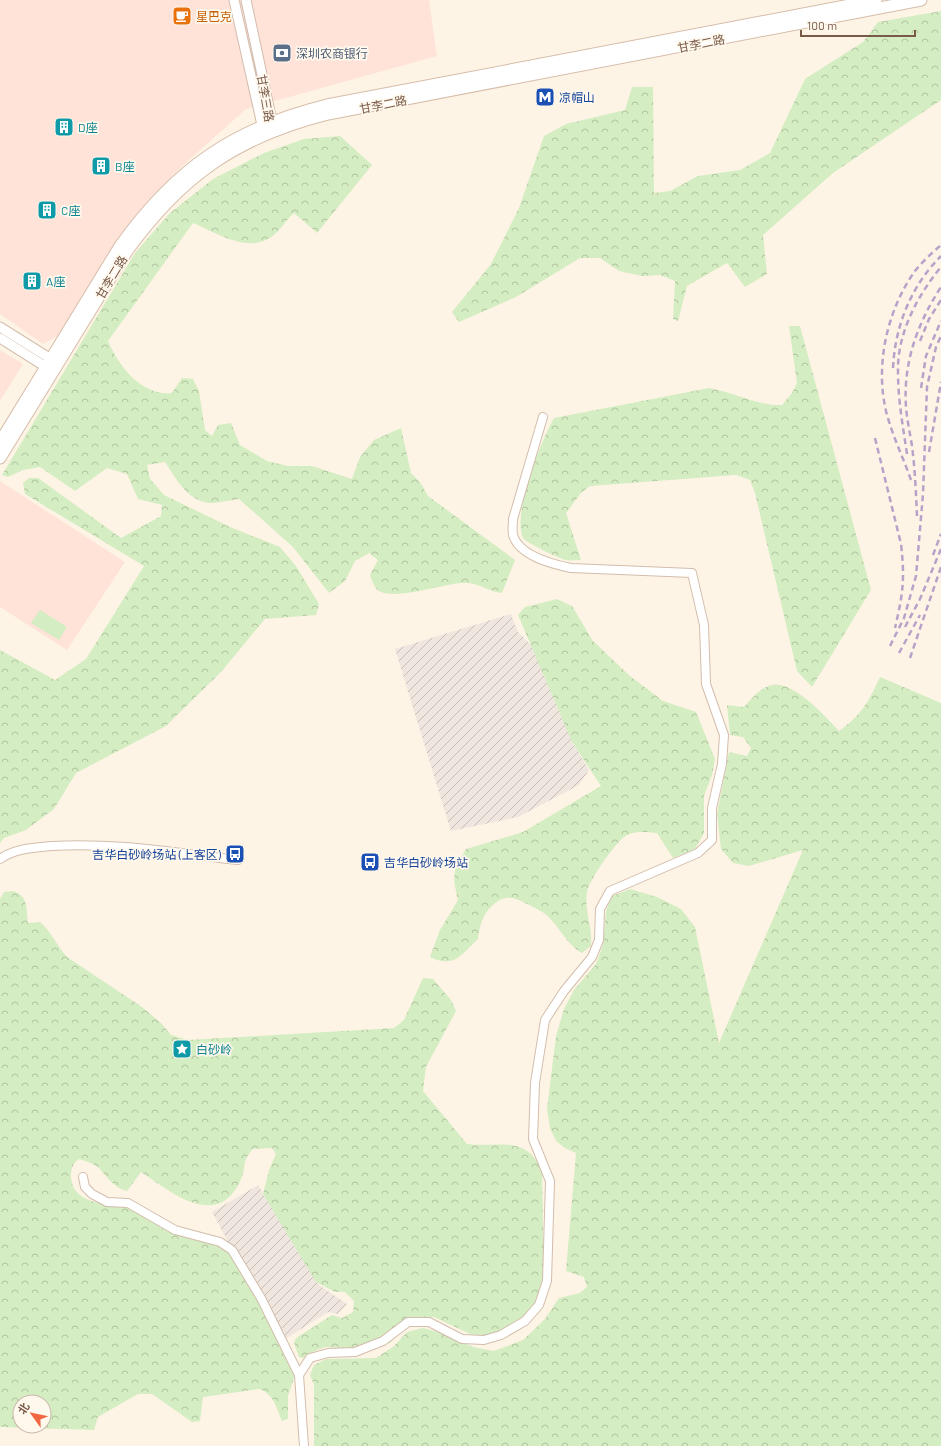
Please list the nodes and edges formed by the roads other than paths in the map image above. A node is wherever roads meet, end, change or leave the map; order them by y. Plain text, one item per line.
1 (234, 0) edge
2 (246, 0) edge
3 (876, 0) edge
4 (921, 0) edge
5 (861, 2) edge
6 (894, 2) edge
7 (268, 126) junction
8 (0, 327) edge
9 (0, 338) edge
10 (51, 364) junction
11 (543, 417) dead end
12 (0, 442) edge
13 (0, 458) edge
14 (0, 859) edge
15 (238, 860) dead end
16 (83, 1177) dead end
17 (300, 1375) junction
18 (304, 1446) edge

1 - 7 street, 甘李三路
2 - 7 street, 甘李三路
3 - 5 main road, 甘李二路
4 - 6 main road, 甘李二路
5 - 7 main road, 甘李二路
6 - 7 main road, 甘李二路
7 - 10 main road, 甘李二路
8 - 10 street
9 - 10 street
10 - 12 main road, 甘李二路
10 - 13 main road, 甘李二路
11 - 17 street
14 - 15 street
16 - 17 street
17 - 18 street

